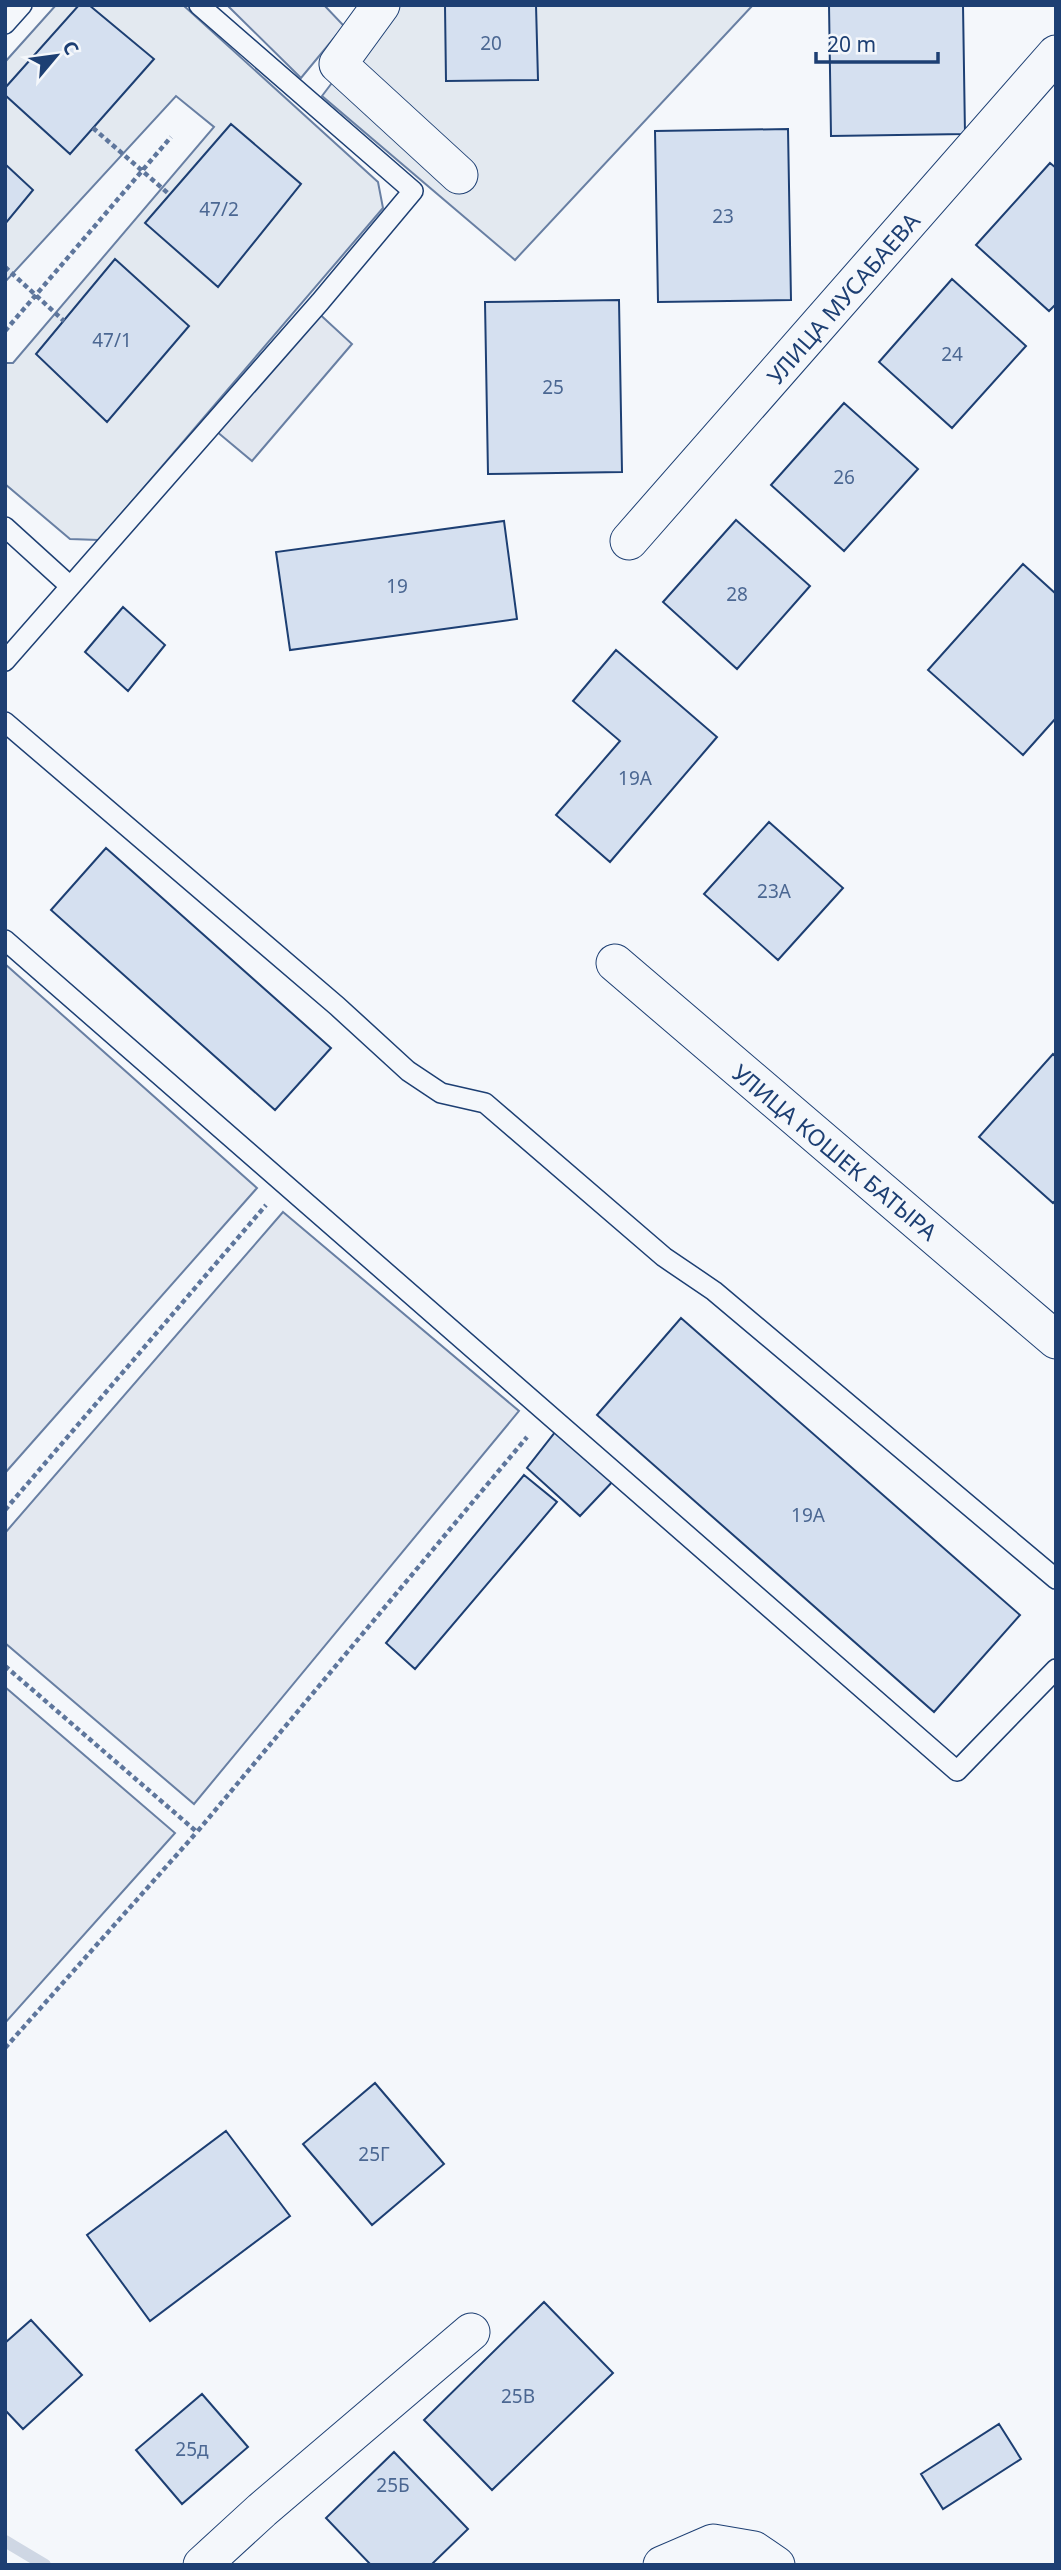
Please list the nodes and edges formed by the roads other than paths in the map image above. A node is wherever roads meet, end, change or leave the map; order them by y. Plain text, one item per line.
1 (22, 5) edge
2 (199, 5) edge
3 (381, 5) edge
4 (5, 24) edge
5 (1056, 54) edge
6 (459, 175) dead end
7 (5, 527) edge
8 (629, 541) dead end
9 (70, 586) junction
10 (5, 661) edge
11 (5, 722) edge
12 (5, 940) edge
13 (615, 963) dead end
14 (1056, 1340) edge
15 (1056, 1580) edge
16 (1056, 1669) edge
17 (471, 2332) dead end
18 (202, 2565) edge
19 (662, 2565) edge
20 (776, 2565) edge

1 - 4 lane
2 - 9 lane
3 - 6 street
5 - 8 street, УЛИЦА МУСАБАЕВА
7 - 9 lane
9 - 10 lane
11 - 15 lane
12 - 16 lane
13 - 14 street, УЛИЦА КОШЕК БАТЫРА
17 - 18 street
19 - 20 street

